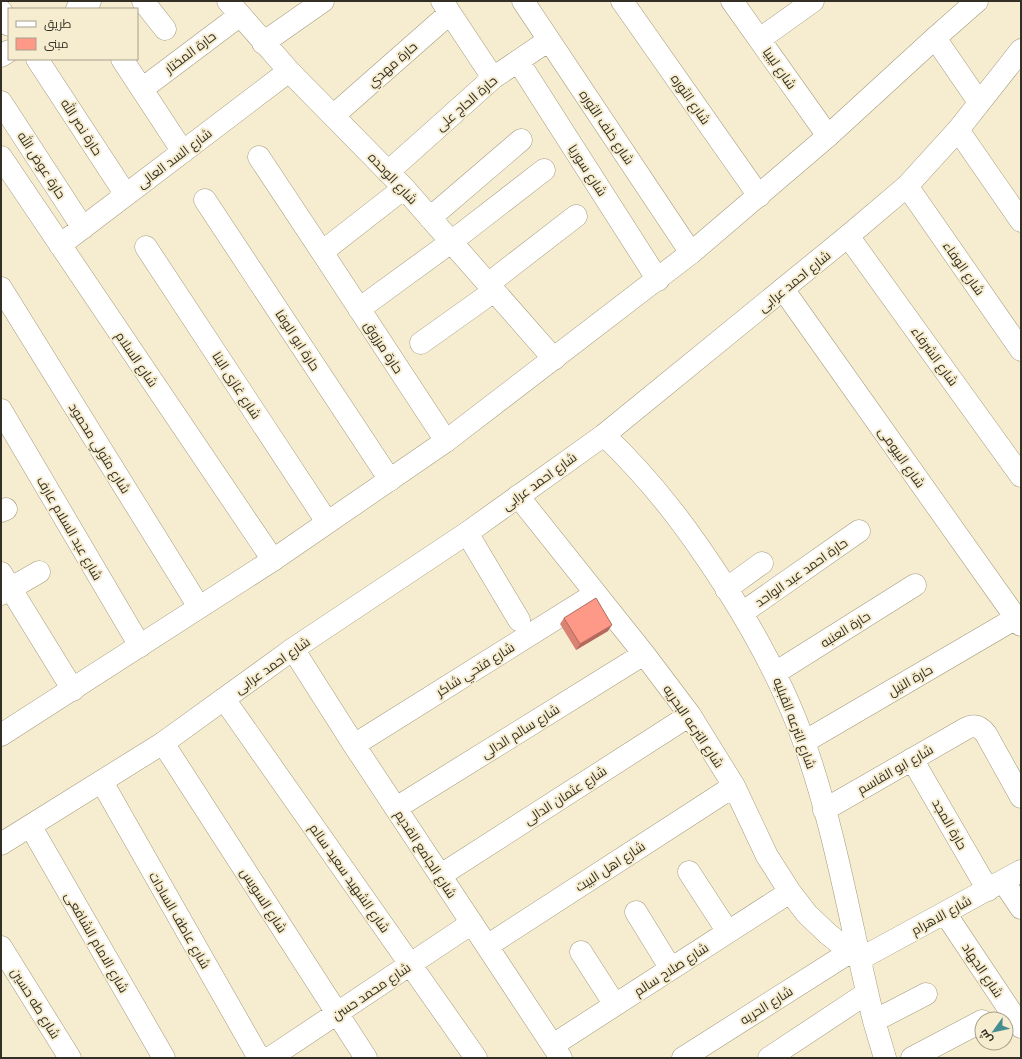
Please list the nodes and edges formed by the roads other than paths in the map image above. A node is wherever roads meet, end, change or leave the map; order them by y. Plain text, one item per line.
1 (143, 1) edge
2 (323, 1) edge
3 (523, 1) edge
4 (622, 1) edge
5 (813, 1) edge
6 (977, 1) edge
7 (740, 4) edge
8 (446, 7) edge
9 (233, 8) edge
10 (1, 12) edge
11 (8, 23) edge
12 (165, 29) dead end
13 (934, 38) junction
14 (760, 39) junction
15 (549, 40) junction
16 (263, 43) junction
17 (1019, 58) edge
18 (38, 60) edge
19 (123, 60) edge
20 (518, 61) junction
21 (289, 71) junction
22 (494, 78) junction
23 (142, 89) junction
24 (1, 102) edge
25 (979, 102) junction
26 (333, 116) junction
27 (958, 130) junction
28 (828, 136) junction
29 (521, 140) dead end
30 (182, 152) junction
31 (1, 157) edge
32 (258, 157) dead end
33 (544, 170) dead end
34 (388, 172) junction
35 (906, 186) junction
36 (404, 188) junction
37 (126, 195) junction
38 (759, 196) junction
39 (205, 200) dead end
40 (576, 216) dead end
41 (430, 218) junction
42 (1021, 221) edge
43 (83, 228) junction
44 (848, 236) junction
45 (451, 242) junction
46 (60, 245) junction
47 (146, 247) dead end
48 (322, 252) junction
49 (691, 253) junction
50 (658, 280) junction
51 (1, 288) edge
52 (491, 288) junction
53 (783, 289) junction
54 (359, 308) junction
55 (421, 342) dead end
56 (1021, 350) edge
57 (554, 359) junction
58 (1, 410) edge
59 (604, 435) junction
60 (446, 441) junction
61 (1020, 474) edge
62 (390, 480) junction
63 (518, 496) junction
64 (327, 522) junction
65 (860, 531) dead end
66 (467, 533) junction
67 (273, 560) junction
68 (762, 563) dead end
69 (39, 572) dead end
70 (4, 585) edge
71 (915, 585) dead end
72 (726, 589) junction
73 (595, 594) junction
74 (199, 607) junction
75 (742, 613) junction
76 (519, 620) dead end
77 (1018, 622) edge
78 (140, 646) junction
79 (294, 649) junction
80 (644, 654) junction
81 (776, 673) junction
82 (73, 690) junction
83 (224, 699) junction
84 (690, 715) junction
85 (1, 735) edge
86 (804, 742) junction
87 (163, 743) junction
88 (354, 745) junction
89 (912, 759) junction
90 (102, 782) junction
91 (734, 786) junction
92 (1021, 797) edge
93 (396, 808) junction
94 (824, 810) junction
95 (30, 827) junction
96 (1, 844) edge
97 (689, 872) dead end
98 (441, 875) junction
99 (1004, 881) edge
100 (790, 892) junction
101 (1021, 908) edge
102 (636, 912) dead end
103 (945, 913) junction
104 (472, 923) junction
105 (728, 932) junction
106 (487, 946) junction
107 (1, 947) edge
108 (581, 952) dead end
109 (855, 955) junction
110 (410, 964) junction
111 (671, 969) junction
112 (867, 993) junction
113 (926, 994) dead end
114 (614, 1005) junction
115 (1008, 1007) junction
116 (1001, 1011) edge
117 (337, 1013) junction
118 (874, 1020) junction
119 (974, 1025) edge
120 (1021, 1028) edge
121 (557, 1052) edge
122 (70, 1058) edge
123 (164, 1058) edge
124 (259, 1058) edge
125 (270, 1058) edge
126 (366, 1058) edge
127 (476, 1058) edge
128 (682, 1058) edge
129 (769, 1058) edge
130 (885, 1058) edge
131 (912, 1058) edge

1 - 12 street
2 - 16 street
3 - 15 street, شارع خلف الثوره
4 - 38 street, شارع الثوره
5 - 14 street
6 - 13 street
7 - 14 street, شارع ليبيا
8 - 22 street
8 - 26 street, حارة مهدي
9 - 16 street, شارع الوحده
9 - 23 street, حارة المختار
10 - 11 street
13 - 25 street
13 - 28 street
14 - 28 street, شارع ليبيا
15 - 20 street, حارة الحاج على
15 - 49 street, شارع خلف الثوره
16 - 21 street, شارع الوحده
17 - 25 street, شارع احمد عرابى
18 - 37 street, حارة نصر الله
19 - 23 street
20 - 22 street, حارة الحاج على
20 - 50 street, شارع سوريا
21 - 26 street, شارع الوحده
21 - 30 street, شارع السد العالى
22 - 34 street, حارة الحاج على
23 - 30 street
24 - 43 street, حارة عوض الله
25 - 27 street, شارع احمد عرابى
26 - 34 street, شارع الوحده
27 - 35 street, شارع احمد عرابى
27 - 42 street
28 - 38 street
29 - 41 street
30 - 37 street, شارع السد العالى
31 - 46 street, شارع السلام
32 - 48 street, حارة مرزوق
33 - 45 street
34 - 36 street, شارع الوحده
35 - 44 street, شارع احمد عرابى
35 - 56 street, شارع الوفاء
36 - 41 street, شارع الوحده
36 - 48 street
37 - 43 street, شارع السد العالى
38 - 49 street
39 - 62 street, حارة ابو الوفا
40 - 52 street
41 - 45 street, شارع الوحده
43 - 46 street, شارع السد العالى
44 - 53 street, شارع احمد عرابى
44 - 61 street, شارع الشرفاء
45 - 52 street, شارع الوحده
45 - 54 street
46 - 67 street, شارع السلام
47 - 64 street, شارع غازى البنا
48 - 54 street, حارة مرزوق
49 - 50 street
50 - 57 street
51 - 74 street, شارع متولي محمود
52 - 55 street
52 - 57 street, شارع الوحده
53 - 59 street, شارع احمد عرابى
53 - 77 street, شارع البيومى
54 - 60 street, حارة مرزوق
57 - 60 street
58 - 78 street, شارع عبد السلام عارف
59 - 63 street, شارع احمد عرابى
59 - 72 street, شارع الترعه القبليه
60 - 62 street
62 - 64 street
63 - 66 street, شارع احمد عرابى
63 - 73 street, شارع الترعه البحريه
64 - 67 street
65 - 75 street, حارة احمد عبد الواحد
66 - 76 street
66 - 79 street, شارع احمد عرابى
67 - 74 street
68 - 72 street
69 - 70 street
70 - 82 street
71 - 81 street, حارة العنبه
72 - 75 street, شارع الترعه القبليه
73 - 80 street, شارع الترعه البحريه
73 - 88 street, شارع فتحي شاكر
74 - 78 street
75 - 81 street, شارع الترعه القبليه
77 - 86 street, حارة النيل
78 - 82 street
79 - 83 street, شارع احمد عرابى
79 - 88 street, شارع الجامع القديم
80 - 84 street, شارع الترعه البحريه
80 - 93 street, شارع سالم الدالى
81 - 86 street, شارع الترعه القبليه
82 - 85 street
83 - 87 street, شارع احمد عرابى
83 - 110 street, شارع الشهيد سعيد سالم
84 - 91 street, شارع الترعه البحريه
84 - 98 street, شارع عثمان الدالى
86 - 94 street, شارع الترعه القبليه
87 - 90 street, شارع احمد عرابى
87 - 117 street, شارع السويس
88 - 93 street, شارع الجامع القديم
89 - 92 street, شارع ابو القاسم
89 - 94 street, شارع ابو القاسم
89 - 99 street, حارة المجد
90 - 95 street, شارع احمد عرابى
90 - 124 street, شارع عاطف السادات
91 - 100 street, شارع الترعه البحريه
91 - 106 street, شارع اهل البيت
93 - 98 street, شارع الجامع القديم
94 - 109 street, شارع الترعه القبليه
95 - 96 street, شارع احمد عرابى
95 - 123 street, شارع الامام الشافعى
97 - 105 street
98 - 104 street, شارع الجامع القديم
99 - 101 street, حارة المجد
99 - 103 street, شارع الاهرام
100 - 105 street, شارع صلاح سالم
100 - 109 street, شارع الترعه البحريه
102 - 111 street
103 - 109 street, شارع الاهرام
103 - 115 street, شارع الجهاد
104 - 106 street, شارع الجامع القديم
104 - 110 street, شارع محمد حسن
105 - 111 street, شارع صلاح سالم
106 - 121 street, شارع الجامع القديم
107 - 122 street, شارع طه حسين
108 - 114 street
109 - 112 street, شارع الترعه القبليه
109 - 128 street, شارع الحريه
110 - 117 street, شارع محمد حسن
110 - 127 street, شارع الشهيد سعيد سالم
111 - 114 street, شارع صلاح سالم
112 - 118 street, شارع الترعه القبليه
112 - 129 street
113 - 118 street
114 - 121 street, شارع صلاح سالم
115 - 116 street
115 - 120 street, شارع الجهاد
117 - 125 street, شارع محمد حسن
117 - 126 street, شارع السويس
118 - 130 street, شارع الترعه القبليه
119 - 131 street

